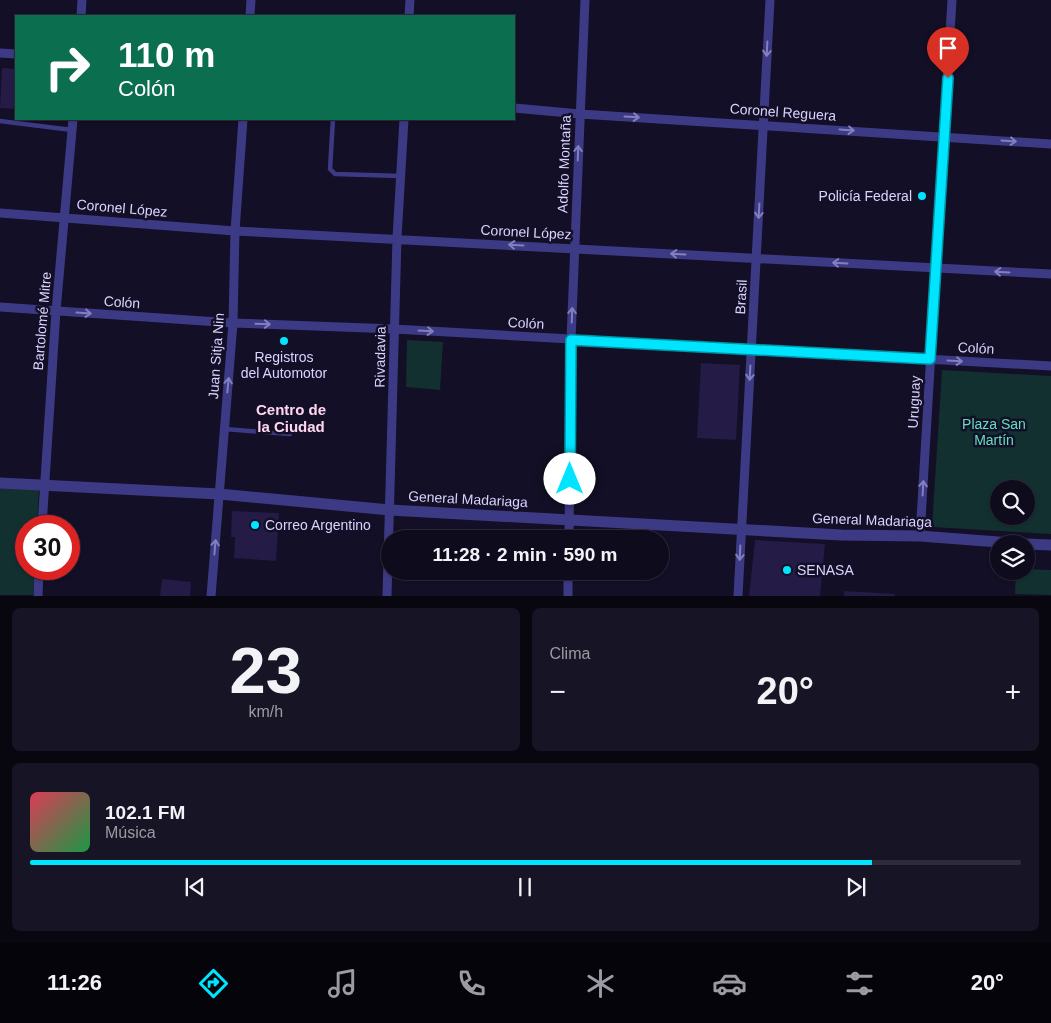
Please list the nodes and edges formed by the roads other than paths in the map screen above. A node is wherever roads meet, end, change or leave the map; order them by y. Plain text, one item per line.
1 (82, 0) edge
2 (251, 0) edge
3 (410, 0) edge
4 (585, 0) edge
5 (770, 0) edge
6 (952, 0) edge
7 (81, 15) edge
8 (250, 15) edge
9 (409, 15) edge
10 (0, 53) edge
11 (15, 54) edge
12 (515, 108) edge
13 (580, 114) junction
14 (73, 120) edge
15 (243, 120) edge
16 (333, 120) edge
17 (404, 120) edge
18 (0, 121) edge
19 (763, 124) junction
20 (72, 130) junction
21 (944, 137) junction
22 (1051, 144) edge
23 (400, 176) junction
24 (0, 213) edge
25 (66, 217) junction
26 (235, 231) junction
27 (397, 238) junction
28 (574, 248) junction
29 (756, 258) junction
30 (937, 268) junction
31 (1051, 274) edge
32 (0, 307) edge
33 (56, 311) junction
34 (233, 322) junction
35 (394, 329) junction
36 (571, 340) junction
37 (752, 350) junction
38 (930, 359) junction
39 (1051, 366) edge
40 (225, 429) junction
41 (290, 434) dead end
42 (0, 483) edge
43 (44, 486) junction
44 (219, 494) junction
45 (390, 510) junction
46 (43, 515) edge
47 (570, 519) junction
48 (742, 529) junction
49 (569, 530) edge
50 (920, 536) junction
51 (990, 541) edge
52 (1035, 544) edge
53 (1051, 545) edge
54 (39, 580) edge
55 (568, 580) edge
56 (38, 596) edge
57 (211, 596) edge
58 (388, 596) edge
59 (568, 596) edge
60 (738, 596) edge

1 - 7 street
2 - 8 street
3 - 9 street
4 - 13 street, Adolfo Montaña
5 -> 19 street, Brasil
6 - 21 street, Uruguay
10 - 11 street
12 - 13 street, Coronel Reguera
13 -> 19 street, Coronel Reguera
28 -> 13 street, Adolfo Montaña
14 - 20 street, Bartolomé Mitre
15 - 26 street, Juan Sitja Nin
16 - 23 lane
17 - 23 street, Rivadavia
18 - 20 lane
19 -> 21 street, Coronel Reguera
19 -> 29 street, Brasil
20 - 25 street, Bartolomé Mitre
21 -> 22 street, Coronel Reguera
21 - 30 street, Uruguay
23 - 27 street, Rivadavia
24 - 25 street, Coronel López
25 - 26 street, Coronel López
25 - 33 street, Bartolomé Mitre
26 - 27 street, Coronel López
26 - 34 street, Juan Sitja Nin
28 -> 27 street, Coronel López
27 - 35 street, Rivadavia
29 -> 28 street, Coronel López
36 -> 28 street, Adolfo Montaña
30 -> 29 street, Coronel López
29 - 37 street, Brasil
31 -> 30 street, Coronel López
30 - 38 street, Uruguay
32 - 33 street, Colón
33 -> 34 street, Colón
33 - 43 street, Bartolomé Mitre
34 -> 35 street, Colón
40 -> 34 street, Juan Sitja Nin
35 -> 36 street, Colón
35 - 45 street, Rivadavia
36 - 37 street, Colón
36 - 47 street, Adolfo Montaña
37 - 38 street, Colón
37 -> 48 street, Brasil
38 -> 39 street, Colón
50 -> 38 street, Uruguay
40 - 41 lane
40 - 44 street, Juan Sitja Nin
42 - 43 street, General Madariaga
43 - 44 street, General Madariaga
43 - 46 street, Bartolomé Mitre
44 - 45 street, General Madariaga
57 -> 44 street, Juan Sitja Nin
45 - 47 street, General Madariaga
45 - 58 street, Rivadavia
47 - 48 street, General Madariaga
47 - 49 street, Adolfo Montaña
48 - 50 street, General Madariaga
48 -> 60 street, Brasil
50 - 51 street, General Madariaga
52 - 53 street, General Madariaga
54 - 56 street
55 - 59 street

